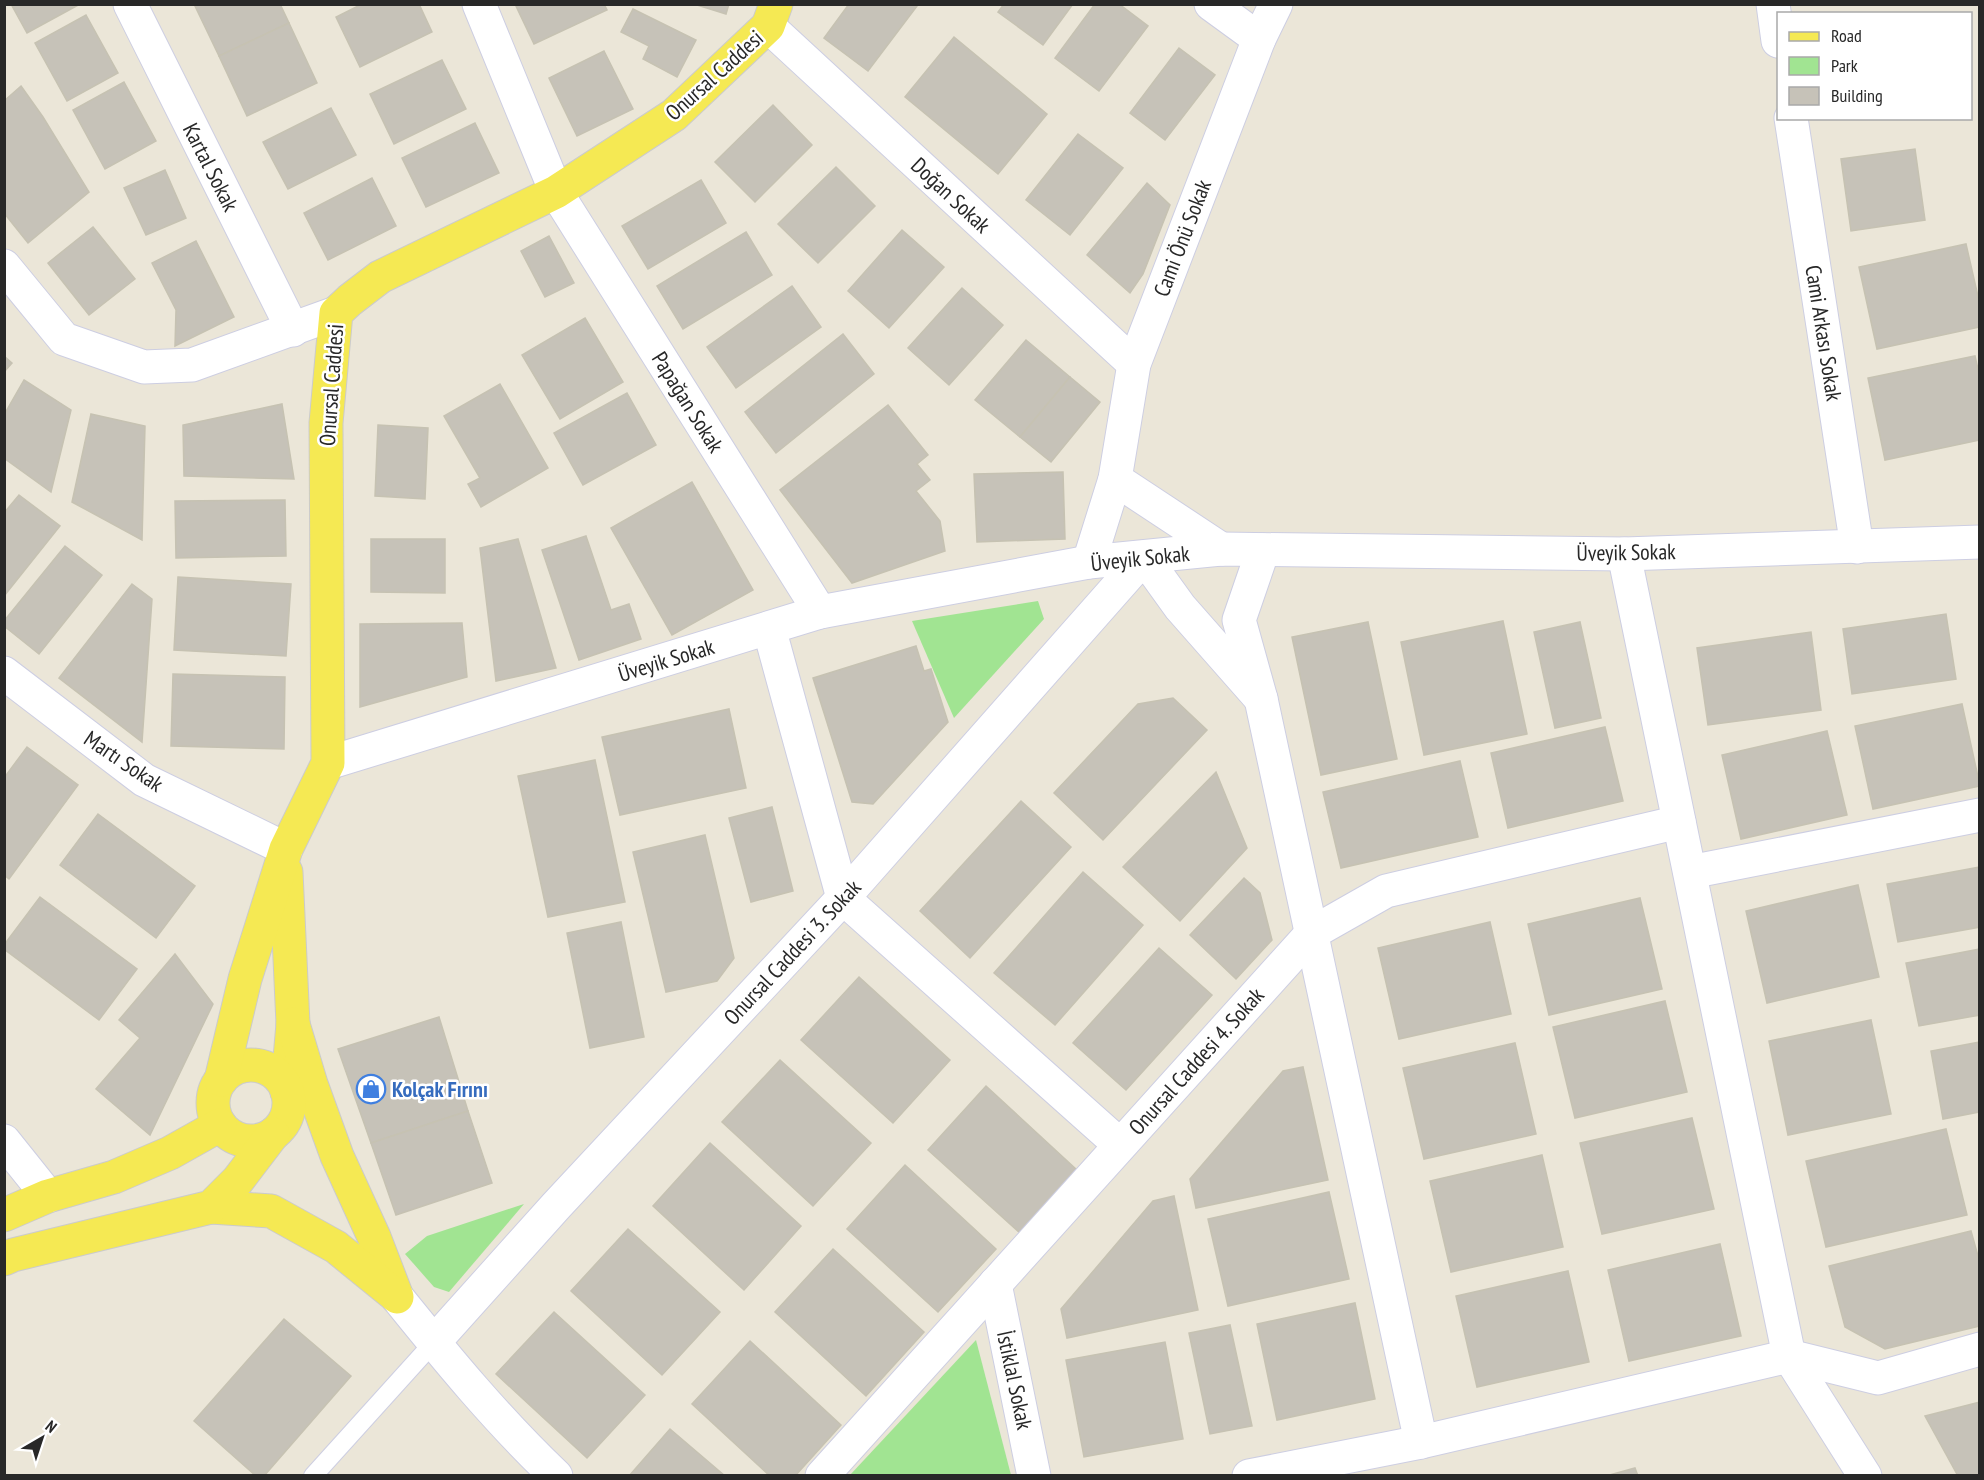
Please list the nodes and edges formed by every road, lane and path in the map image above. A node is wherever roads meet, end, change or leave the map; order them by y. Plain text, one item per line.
1 (130, 4) edge
2 (479, 4) edge
3 (1211, 4) edge
4 (1276, 4) edge
5 (1773, 4) edge
6 (772, 15) edge
7 (1777, 29) edge
8 (1259, 39) junction
9 (1791, 120) edge
10 (556, 192) junction
11 (4, 266) edge
12 (336, 314) junction
13 (292, 330) junction
14 (1134, 364) junction
15 (1115, 479) junction
16 (1980, 542) edge
17 (1857, 547) junction
18 (1221, 549) junction
19 (1263, 550) junction
20 (1624, 554) junction
21 (1144, 557) junction
22 (1089, 562) junction
23 (820, 612) junction
24 (769, 628) junction
25 (4, 673) edge
26 (1261, 699) junction
27 (328, 763) junction
28 (1980, 815) edge
29 (1679, 822) junction
30 (285, 849) junction
31 (1690, 872) junction
32 (843, 898) junction
33 (1312, 933) junction
34 (293, 1024) junction
35 (221, 1080) junction
36 (287, 1092) junction
37 (220, 1125) junction
38 (273, 1134) junction
39 (4, 1142) edge
40 (1120, 1145) junction
41 (48, 1196) junction
42 (211, 1208) junction
43 (4, 1215) edge
44 (4, 1259) edge
45 (995, 1284) junction
46 (397, 1297) junction
47 (434, 1342) junction
48 (1980, 1349) edge
49 (1789, 1356) junction
50 (1421, 1442) junction
51 (313, 1476) edge
52 (556, 1476) edge
53 (822, 1476) edge
54 (1034, 1476) edge
55 (1249, 1476) edge
56 (1865, 1476) edge

1 - 13 street, Kartal Sokak
2 - 10 street, Papağan Sokak
3 - 8 street
4 - 8 street, Cami Önü Sokak
5 - 7 street
6 - 10 main road, Onursal Caddesi
6 - 14 street, Doğan Sokak
8 - 14 street, Cami Önü Sokak
9 - 17 street, Cami Arkası Sokak
10 - 12 main road, Onursal Caddesi
10 - 23 street, Papağan Sokak
11 - 13 street
12 - 13 street
12 - 27 main road, Onursal Caddesi
14 - 15 street, Cami Önü Sokak
15 - 18 street
15 - 22 street, Cami Önü Sokak
16 - 17 street, Üveyik Sokak
17 - 20 street, Üveyik Sokak
18 - 19 street, Üveyik Sokak
18 - 21 street, Üveyik Sokak
19 - 20 street, Üveyik Sokak
19 - 26 street
20 - 29 street
21 - 22 street, Üveyik Sokak
21 - 26 street
21 - 32 street, Onursal Caddesi 3. Sokak
22 - 23 street, Üveyik Sokak
23 - 24 street, Üveyik Sokak
24 - 27 street, Üveyik Sokak
24 - 32 street
25 - 30 street, Martı Sokak
26 - 33 street
27 - 30 main road, Onursal Caddesi
28 - 31 street
29 - 31 street
29 - 33 street, Onursal Caddesi 4. Sokak
30 - 34 main road
30 - 35 main road, Onursal Caddesi
31 - 49 street
32 - 40 street
32 - 47 street, Onursal Caddesi 3. Sokak
33 - 40 street, Onursal Caddesi 4. Sokak
33 - 50 street
34 - 36 main road
34 - 46 main road
35 - 36 main road
35 - 37 main road
36 - 38 main road
37 - 38 main road
37 - 41 main road
38 - 42 main road
39 - 41 street
40 - 45 street, Onursal Caddesi 4. Sokak
41 - 43 main road
42 - 44 main road
42 - 46 main road
45 - 53 street, Onursal Caddesi 4. Sokak
45 - 54 street, İstiklal Sokak
46 - 47 street
47 - 51 lane
47 - 52 street
48 - 49 street
49 - 50 street
49 - 56 street
50 - 55 street

